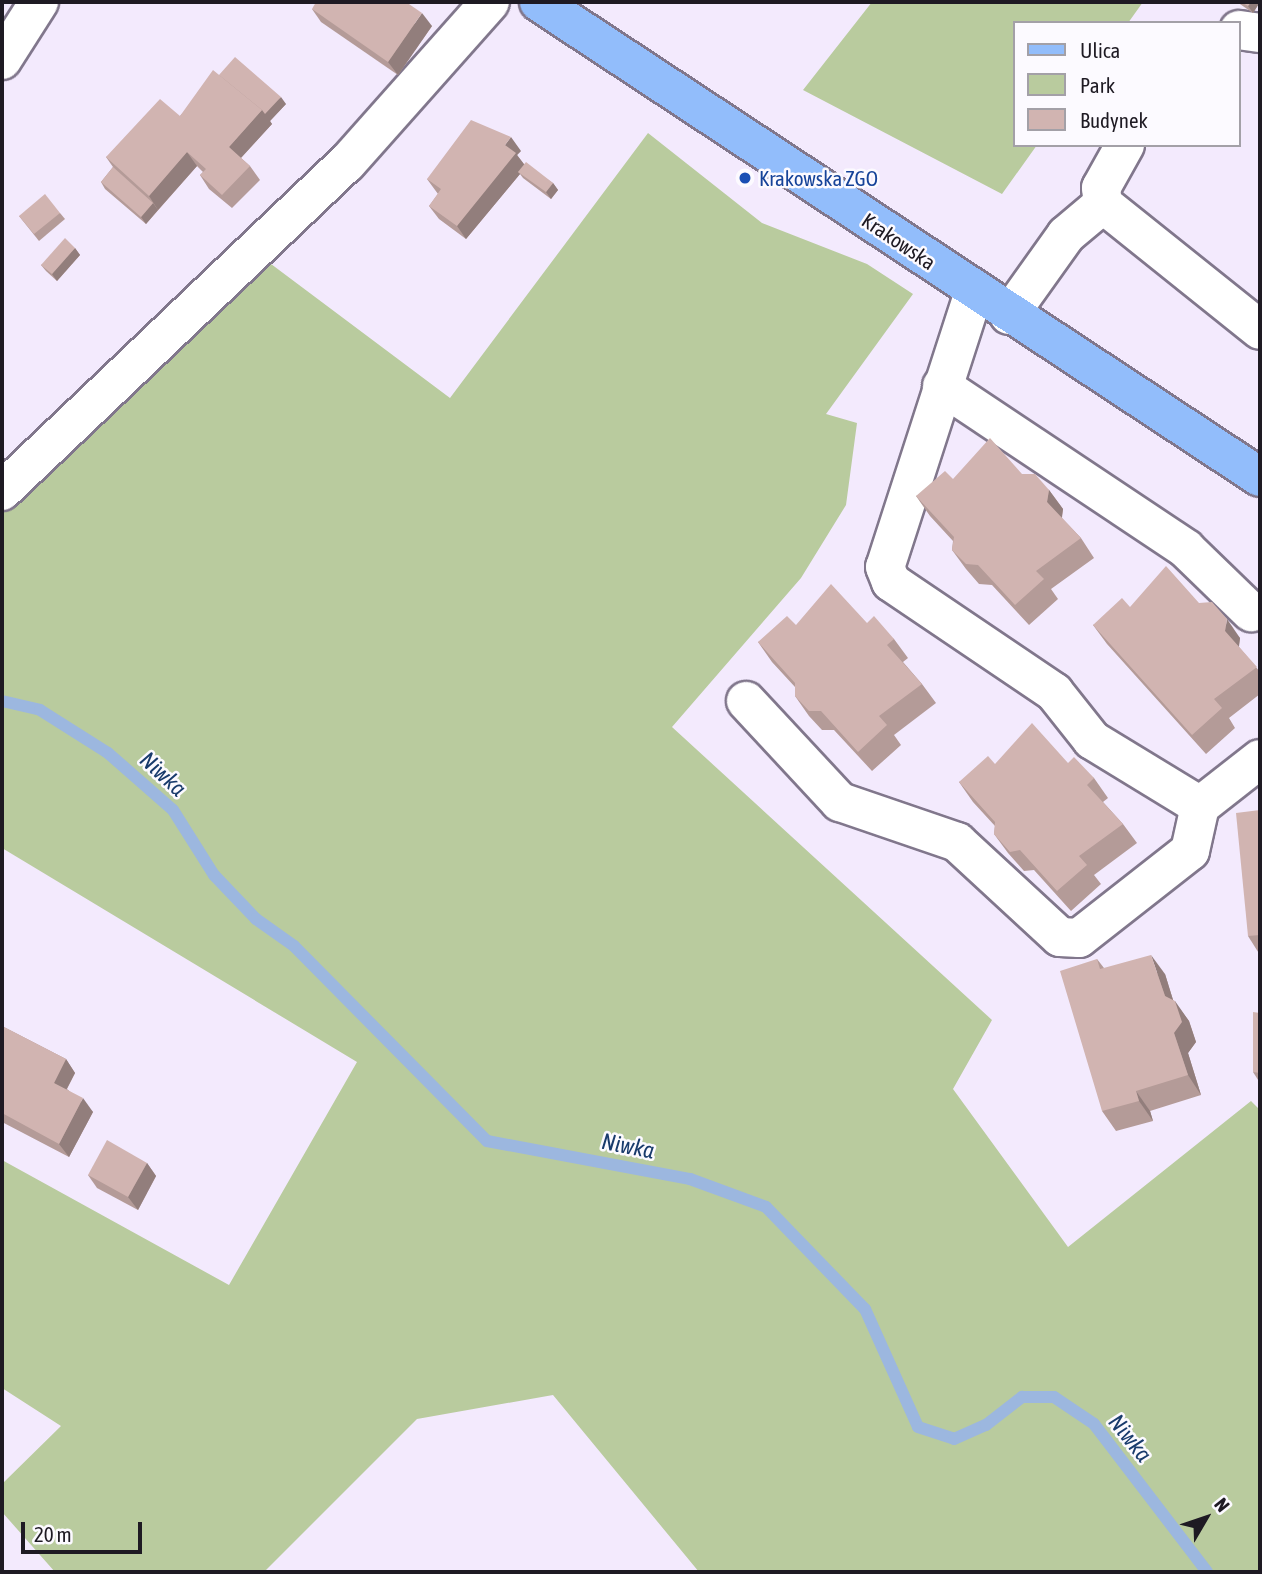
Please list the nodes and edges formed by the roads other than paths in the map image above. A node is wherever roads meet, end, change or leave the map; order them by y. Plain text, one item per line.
1 (40, 2) edge
2 (489, 2) edge
3 (539, 2) edge
4 (1241, 30) edge
5 (1260, 33) edge
6 (2, 60) edge
7 (1124, 147) edge
8 (1103, 205) junction
9 (974, 292) junction
10 (1009, 315) junction
11 (1260, 330) edge
12 (942, 386) junction
13 (1260, 477) edge
14 (2, 491) edge
15 (1251, 612) dead end
16 (746, 701) dead end
17 (1260, 759) edge
18 (1200, 806) junction

1 - 6 lane
2 - 14 lane
3 - 9 main road, Krakowska
4 - 5 lane
7 - 8 lane
8 - 10 lane
8 - 11 lane
9 - 10 main road, Krakowska
9 - 12 lane
10 - 13 main road, Krakowska
12 - 15 lane
12 - 18 lane
16 - 18 lane
17 - 18 lane

